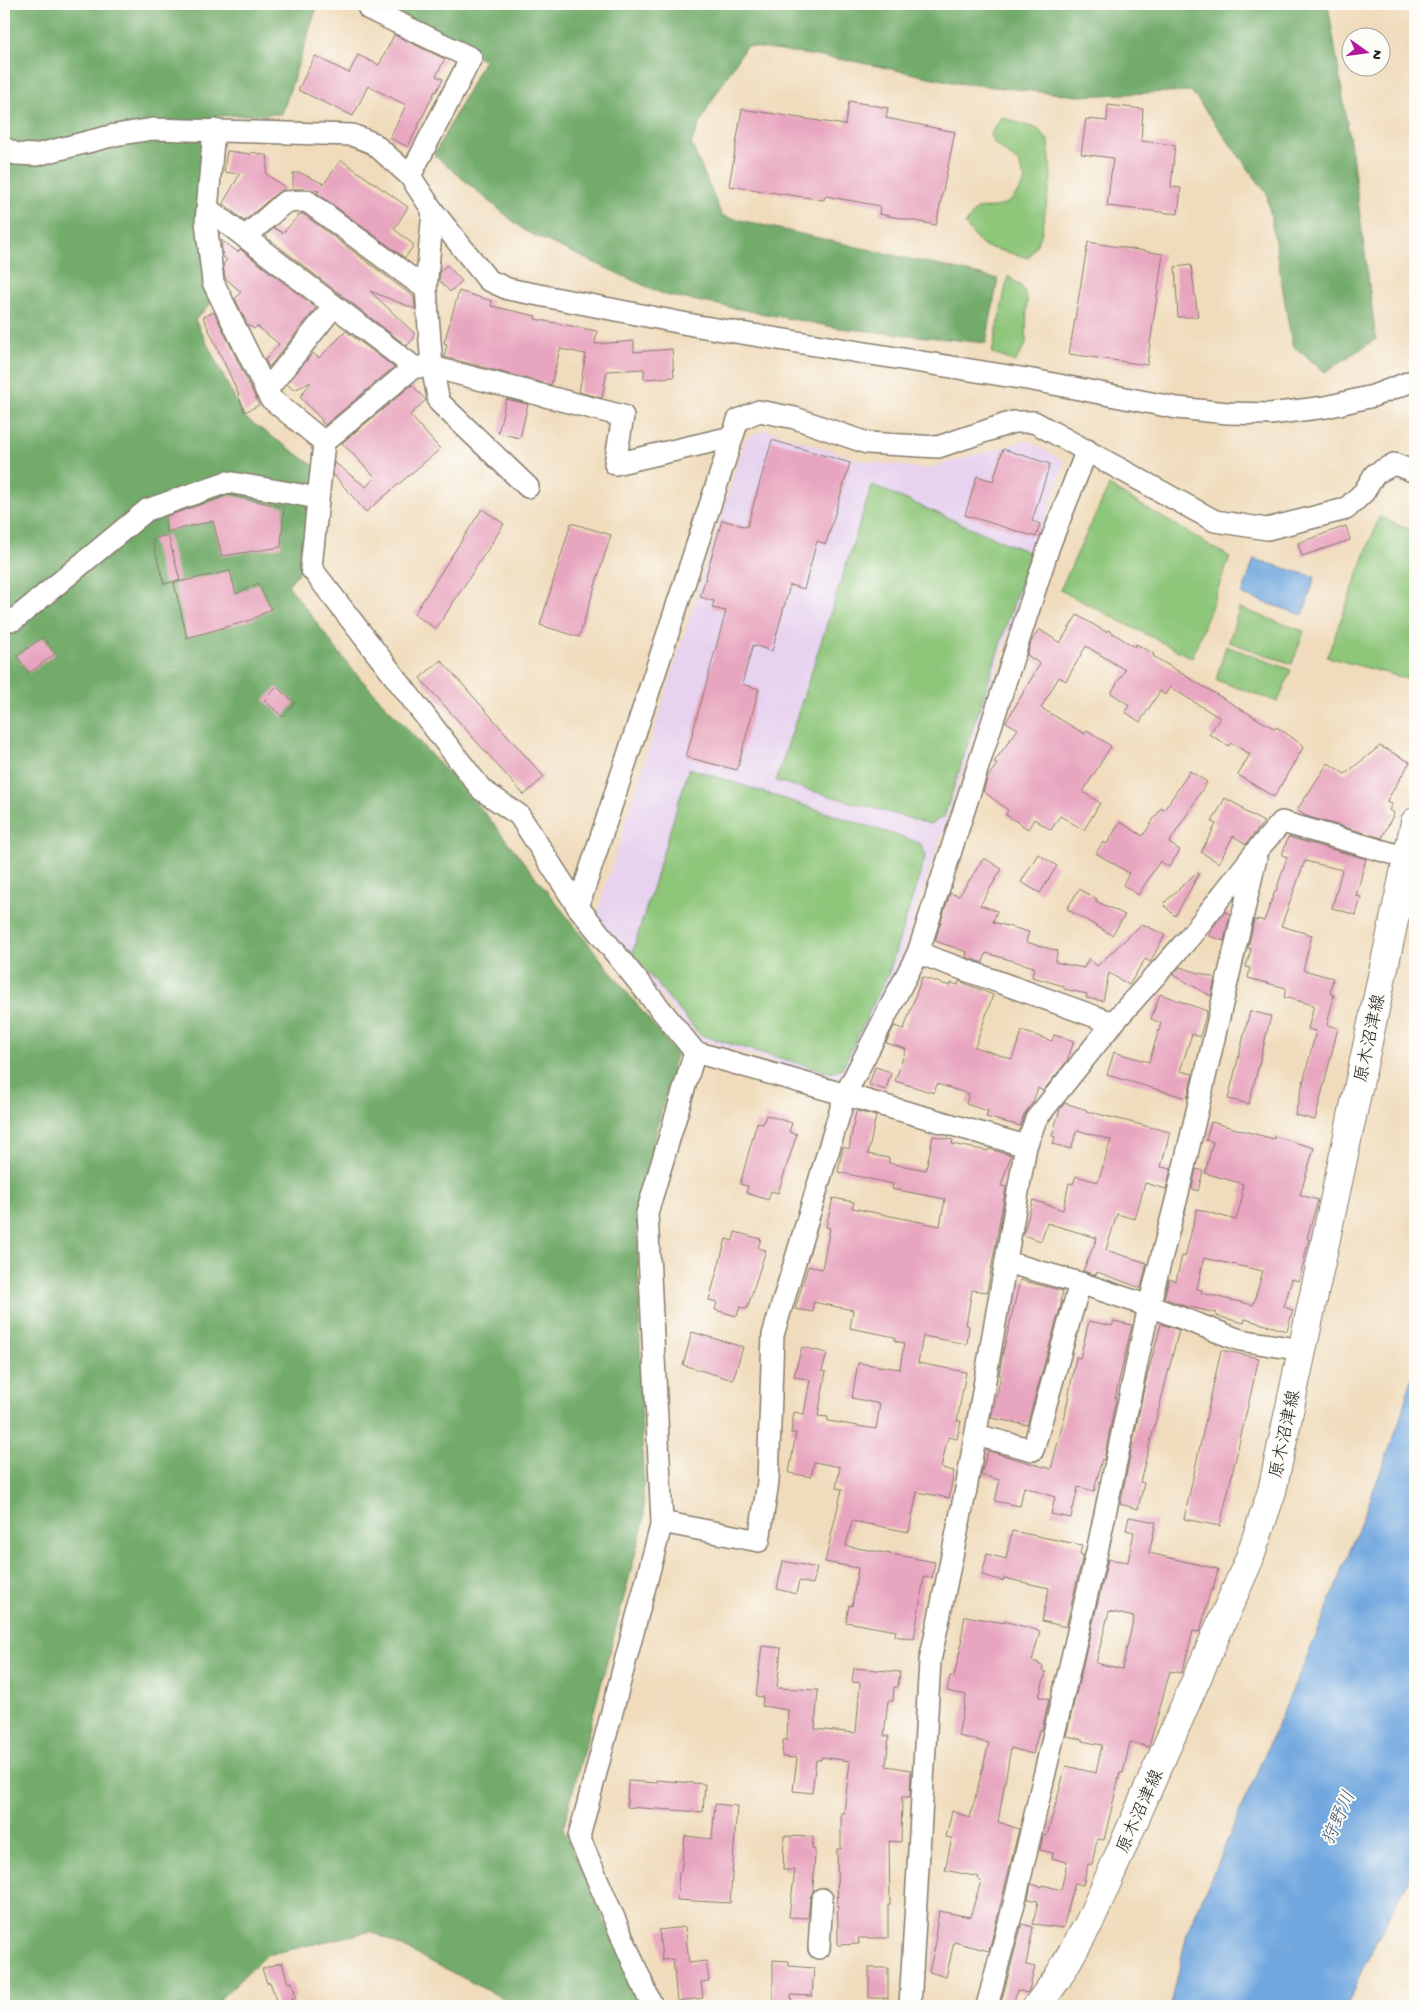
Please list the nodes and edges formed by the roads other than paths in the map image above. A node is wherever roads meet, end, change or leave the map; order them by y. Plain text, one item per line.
1 (369, 9) dead end
2 (214, 130) junction
3 (4, 148) edge
4 (410, 176) junction
5 (207, 208) junction
6 (433, 211) junction
7 (245, 237) junction
8 (426, 289) junction
9 (334, 306) junction
10 (423, 367) junction
11 (1415, 380) edge
12 (266, 391) junction
13 (732, 437) junction
14 (324, 442) junction
15 (1087, 450) junction
16 (1415, 472) edge
17 (528, 487) dead end
18 (318, 498) junction
19 (14, 620) dead end
20 (1415, 822) edge
21 (1258, 850) junction
22 (1408, 858) junction
23 (578, 907) junction
24 (918, 953) junction
25 (1113, 1023) junction
26 (695, 1052) junction
27 (845, 1095) junction
28 (1026, 1146) junction
29 (1006, 1262) junction
30 (1080, 1283) junction
31 (1149, 1306) junction
32 (1302, 1350) junction
33 (976, 1435) junction
34 (662, 1522) junction
35 (822, 1900) dead end
36 (819, 1948) dead end
37 (652, 2006) edge
38 (910, 2006) edge
39 (988, 2006) edge
40 (1037, 2006) edge

1 - 4 street
2 - 3 street
2 - 4 street
2 - 5 street
4 - 6 street
5 - 7 street
5 - 12 street
6 - 8 street
6 - 11 street
7 - 8 street
7 - 9 street
8 - 10 street
9 - 10 street
9 - 12 street
10 - 13 street
10 - 14 street
10 - 17 street
12 - 14 street
13 - 15 street
13 - 23 street
14 - 18 street
15 - 16 street
15 - 24 street
18 - 19 street
18 - 23 street
20 - 22 main road, 原木沼津線
21 - 22 street
21 - 25 street
21 - 31 street
22 - 32 main road, 原木沼津線
23 - 26 street
24 - 25 street
24 - 27 street
25 - 28 street
26 - 27 street
26 - 34 street
27 - 28 street
27 - 34 street
28 - 29 street
29 - 30 street
29 - 33 street
30 - 31 street
30 - 33 street
31 - 32 street
31 - 39 street
32 - 40 main road, 原木沼津線
33 - 38 street
34 - 37 street
35 - 36 street

